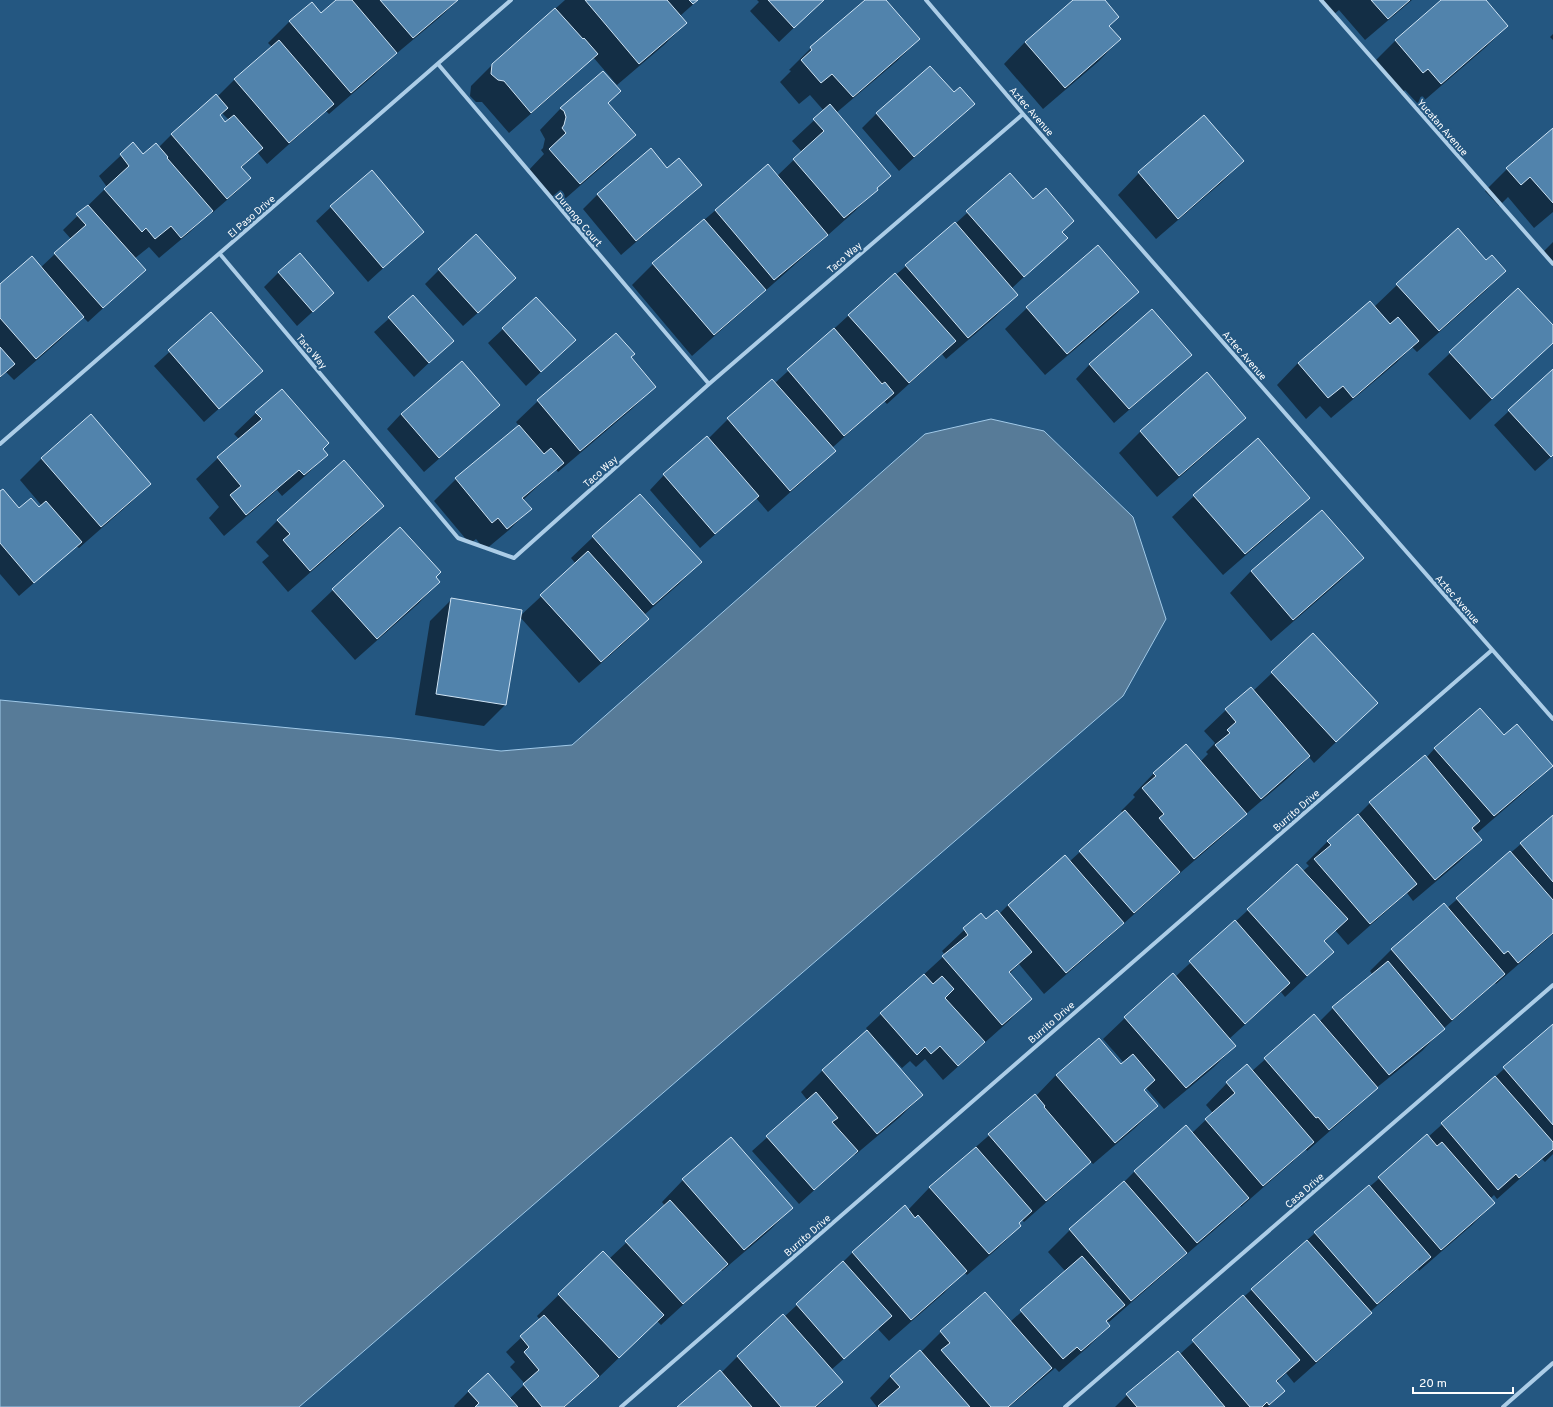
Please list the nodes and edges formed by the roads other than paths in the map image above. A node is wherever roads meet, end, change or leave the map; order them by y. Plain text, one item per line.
1 (511, 0) edge
2 (926, 0) edge
3 (1321, 0) edge
4 (438, 64) junction
5 (1023, 114) junction
6 (220, 254) junction
7 (1553, 264) edge
8 (709, 384) junction
9 (0, 444) edge
10 (1492, 650) junction
11 (1553, 719) edge
12 (1553, 985) edge
13 (1553, 1363) edge
14 (621, 1407) edge
15 (1065, 1407) edge
16 (1503, 1407) edge

1 - 4 street, El Paso Drive
2 - 5 street, Aztec Avenue
3 - 7 street, Yucatan Avenue
4 - 6 street, El Paso Drive
4 - 8 street, Durango Court
5 - 8 street, Taco Way
5 - 10 street, Aztec Avenue
6 - 8 street, Taco Way
6 - 9 street, El Paso Drive
10 - 11 street, Aztec Avenue
10 - 14 street, Burrito Drive
12 - 15 street, Casa Drive
13 - 16 street

